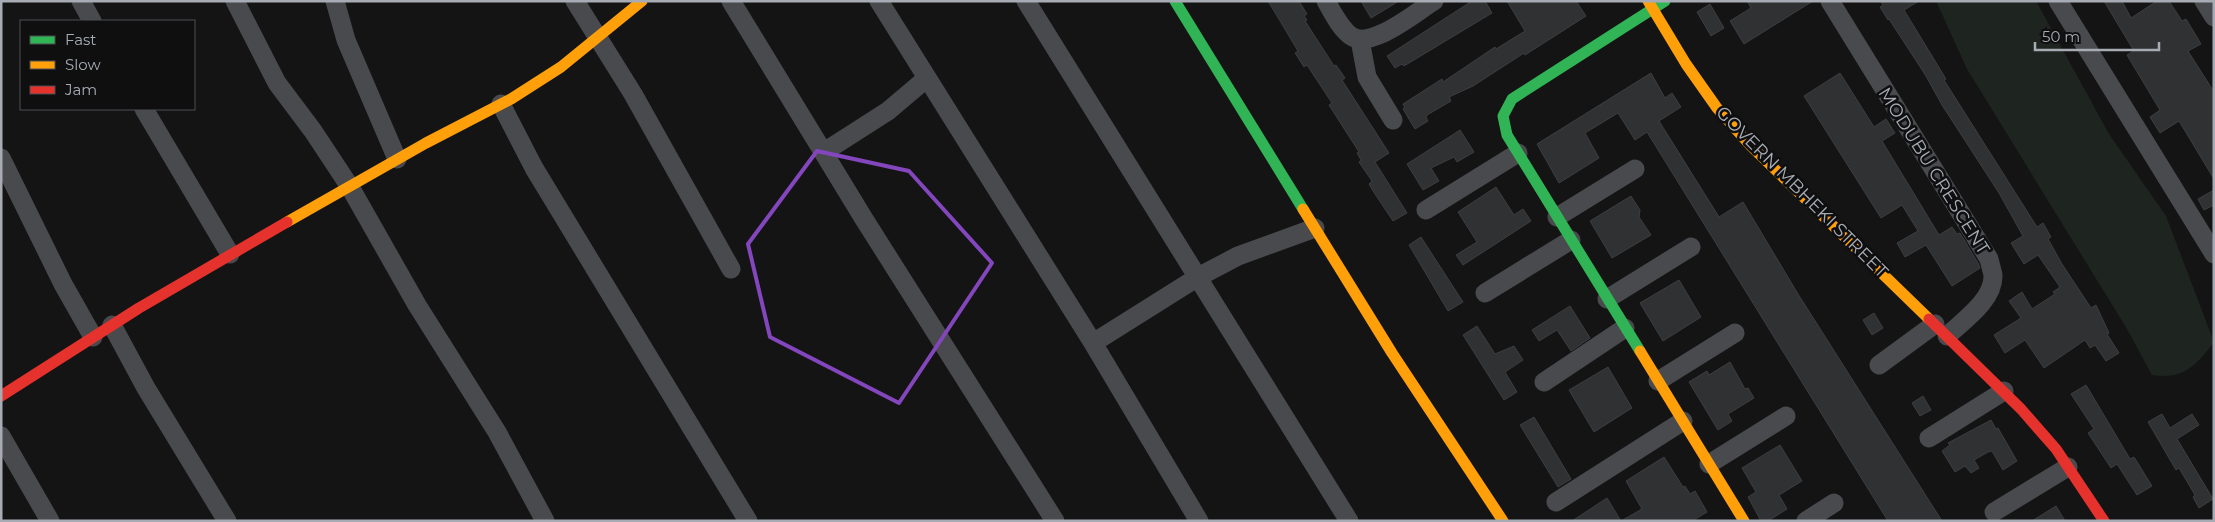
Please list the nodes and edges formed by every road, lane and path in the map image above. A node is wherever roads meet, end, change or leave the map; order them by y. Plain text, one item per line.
1 (235, 1) edge
2 (334, 1) edge
3 (575, 1) edge
4 (642, 1) edge
5 (731, 1) edge
6 (879, 1) edge
7 (1026, 1) edge
8 (1175, 1) edge
9 (1326, 1) edge
10 (1434, 1) edge
11 (1664, 1) edge
12 (1830, 1) edge
13 (2058, 1) edge
14 (2204, 1) edge
15 (1650, 5) edge
16 (2214, 17) edge
17 (598, 39) junction
18 (1360, 40) junction
19 (927, 78) junction
20 (501, 104) junction
21 (145, 110) edge
22 (1393, 120) dead end
23 (824, 152) junction
24 (1518, 153) junction
25 (1, 158) edge
26 (397, 160) junction
27 (1635, 169) dead end
28 (350, 187) junction
29 (1426, 210) dead end
30 (1557, 217) junction
31 (1315, 228) junction
32 (1571, 240) junction
33 (1691, 248) dead end
34 (230, 254) junction
35 (2214, 254) edge
36 (731, 269) dead end
37 (1198, 277) junction
38 (1485, 293) dead end
39 (1607, 299) junction
40 (112, 325) junction
41 (1625, 328) junction
42 (1941, 330) junction
43 (1735, 333) dead end
44 (93, 337) junction
45 (1093, 343) junction
46 (1880, 365) dead end
47 (1658, 381) junction
48 (1544, 382) dead end
49 (2004, 391) junction
50 (1, 396) edge
51 (1786, 416) dead end
52 (1683, 421) junction
53 (1, 436) edge
54 (1929, 438) dead end
55 (1709, 464) junction
56 (2068, 466) junction
57 (1556, 502) dead end
58 (1834, 503) dead end
59 (1994, 512) dead end
60 (1737, 518) edge
61 (50, 521) edge
62 (226, 521) edge
63 (545, 521) edge
64 (748, 521) edge
65 (1055, 521) edge
66 (1199, 521) edge
67 (1349, 521) edge
68 (1503, 521) edge
69 (1806, 521) edge
70 (2104, 521) edge

1 - 28 street
2 - 26 street
3 - 17 street
4 - 17 street
5 - 23 street
6 - 19 street
7 - 37 street
8 - 31 street
9 - 18 street
10 - 18 street
11 - 15 street
12 - 42 street, MODUBU CRESCENT
13 - 35 street
14 - 16 street
15 - 24 street
15 - 42 street, GOVERN MBHEKI STREET
17 - 20 street
17 - 36 street
18 - 22 street
19 - 23 street
19 - 45 street
20 - 26 street
20 - 64 street
21 - 34 street
23 - 65 street
24 - 29 street
24 - 30 street
25 - 44 street
26 - 28 street
27 - 30 street
28 - 34 street
28 - 63 street
30 - 32 street
31 - 37 street
31 - 68 street
32 - 38 street
32 - 39 street
33 - 39 street
34 - 40 street
37 - 45 street
37 - 67 street
39 - 41 street
40 - 44 street
40 - 62 street
41 - 47 street
41 - 48 street
42 - 46 street
42 - 49 street, GOVERN MBHEKI STREET
43 - 47 street
44 - 50 street
45 - 66 street
47 - 52 street
49 - 54 street
49 - 56 street, GOVERN MBHEKI STREET
51 - 55 street
52 - 55 street
52 - 57 street
53 - 61 street
55 - 60 street
56 - 59 street
56 - 70 street, GOVERN MBHEKI STREET
58 - 69 street

